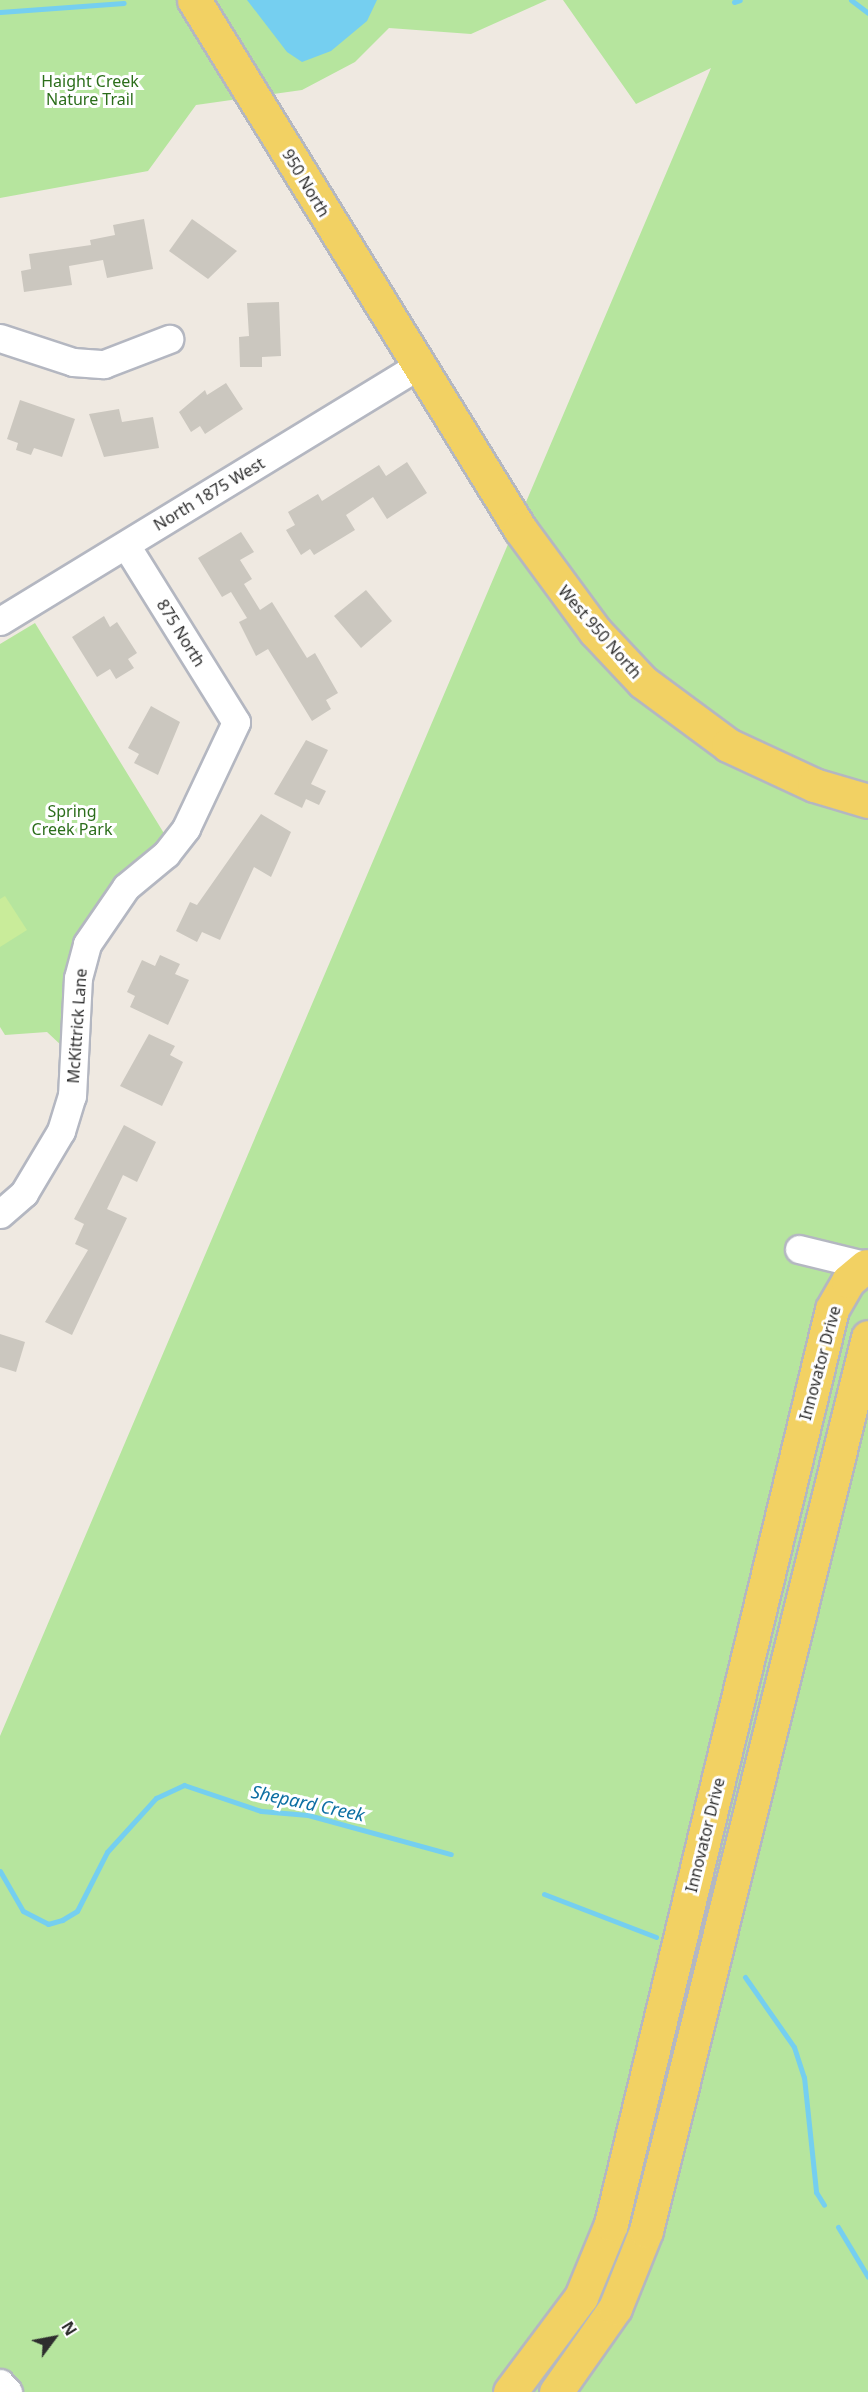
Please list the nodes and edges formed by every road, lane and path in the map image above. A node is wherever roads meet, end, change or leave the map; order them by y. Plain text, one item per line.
1 (194, 0) edge
2 (0, 338) edge
3 (169, 339) dead end
4 (418, 366) junction
5 (126, 545) junction
6 (1, 620) edge
7 (236, 722) joint
8 (868, 801) edge
9 (0, 1214) edge
10 (799, 1249) dead end
11 (868, 1265) edge
12 (868, 1337) edge
13 (0, 2383) edge
14 (8, 2392) edge
15 (510, 2392) edge
16 (556, 2392) edge

1 - 4 main road, 950 North
2 - 3 street
4 - 5 street, North 1875 West
4 - 8 main road, West 950 North
5 - 6 street, North 1875 West
5 - 7 street, 875 North
7 - 9 street, McKittrick Lane
10 - 11 street
11 - 15 main road, Innovator Drive
12 - 16 main road
13 - 14 street

